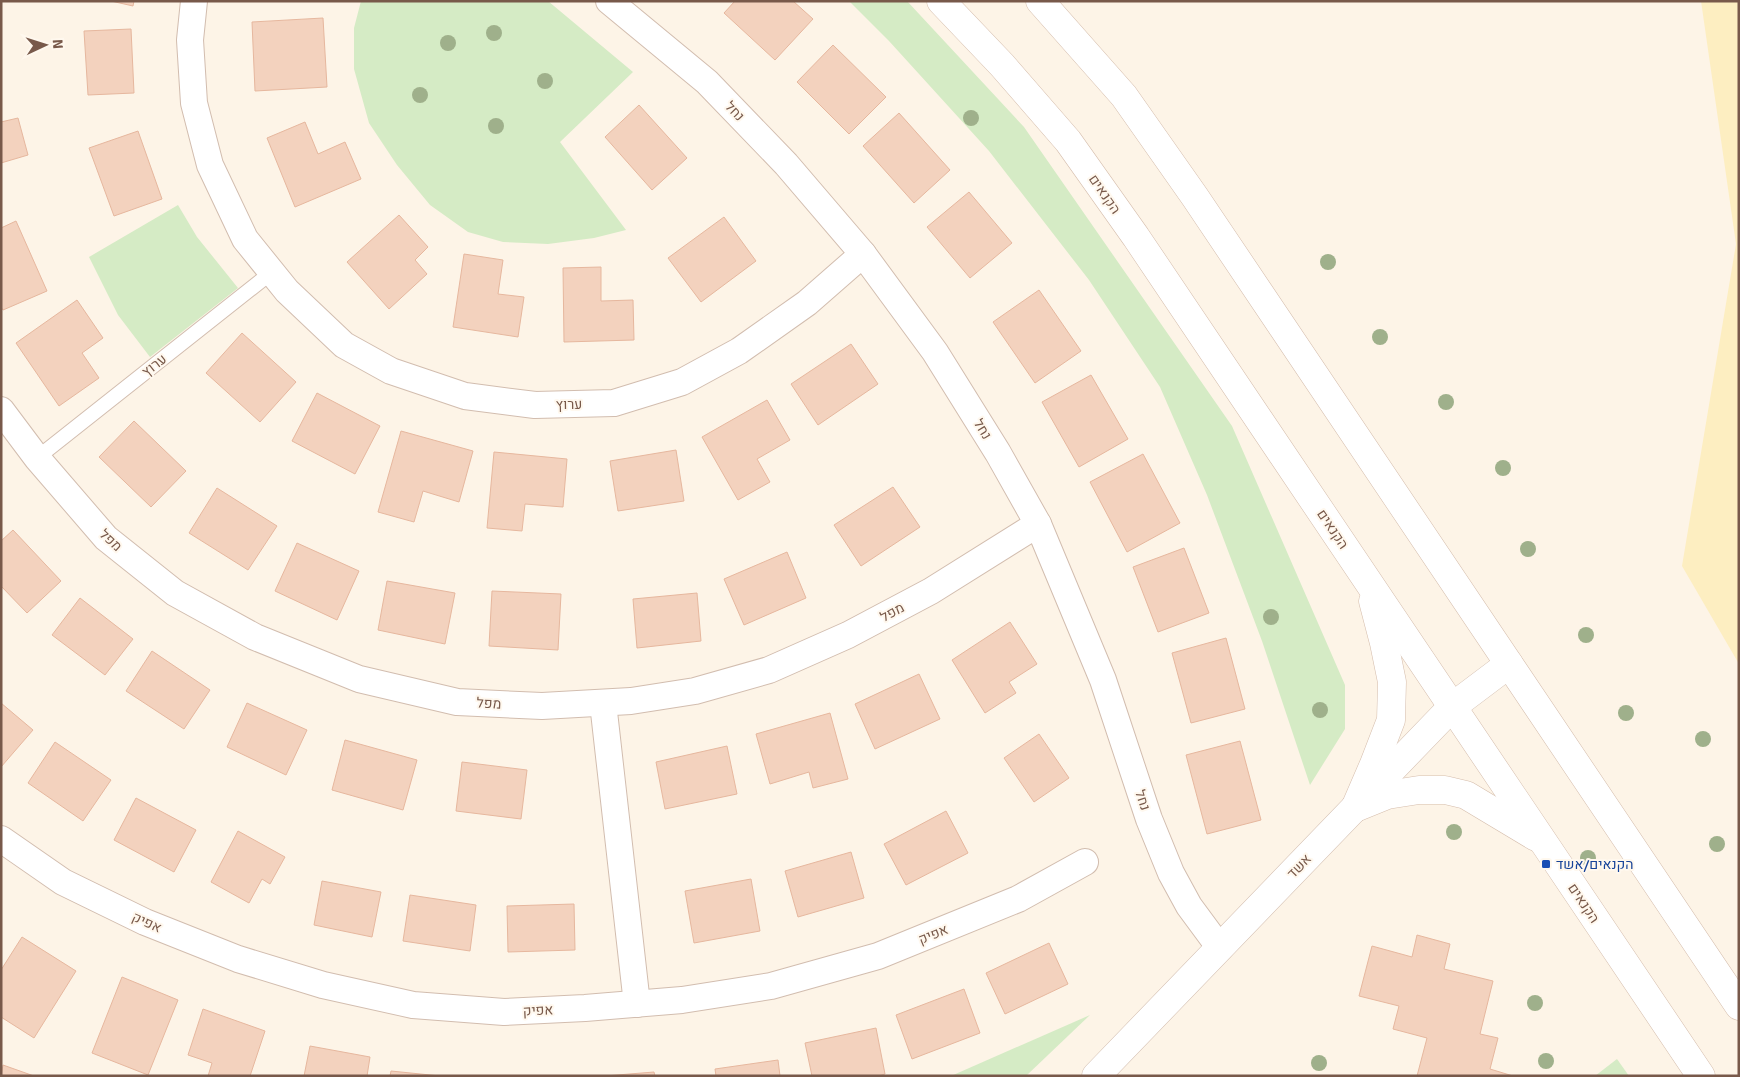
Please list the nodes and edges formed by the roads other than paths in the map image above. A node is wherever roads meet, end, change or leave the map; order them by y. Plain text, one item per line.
1 (194, 1) edge
2 (608, 1) edge
3 (941, 1) edge
4 (1040, 1) edge
5 (863, 254) junction
6 (272, 272) junction
7 (1, 410) edge
8 (37, 458) junction
9 (1038, 524) junction
10 (1368, 582) junction
11 (1509, 664) junction
12 (603, 703) junction
13 (1452, 707) junction
14 (1355, 808) junction
15 (1, 839) edge
16 (1542, 840) junction
17 (1085, 862) dead end
18 (1220, 948) junction
19 (637, 1004) junction
20 (1739, 1006) edge
21 (1096, 1076) edge
22 (1700, 1076) edge

1 - 6 street, ערוץ
2 - 5 street, נחל
3 - 10 main road, הקנאים
4 - 11 main road
5 - 6 street, ערוץ
5 - 9 street, נחל
6 - 8 lane, ערוץ
7 - 8 street, מפל
8 - 12 street, מפל
9 - 12 street, מפל
9 - 18 street, נחל
10 - 13 main road, הקנאים
10 - 14 main road
11 - 13 main road, אשד
11 - 20 main road
12 - 19 street
13 - 14 main road, אשד
13 - 16 main road, הקנאים
14 - 16 main road
14 - 18 main road, אשד
15 - 19 street, אפיק
16 - 22 main road, הקנאים
17 - 19 street, אפיק
18 - 21 main road, אשד

